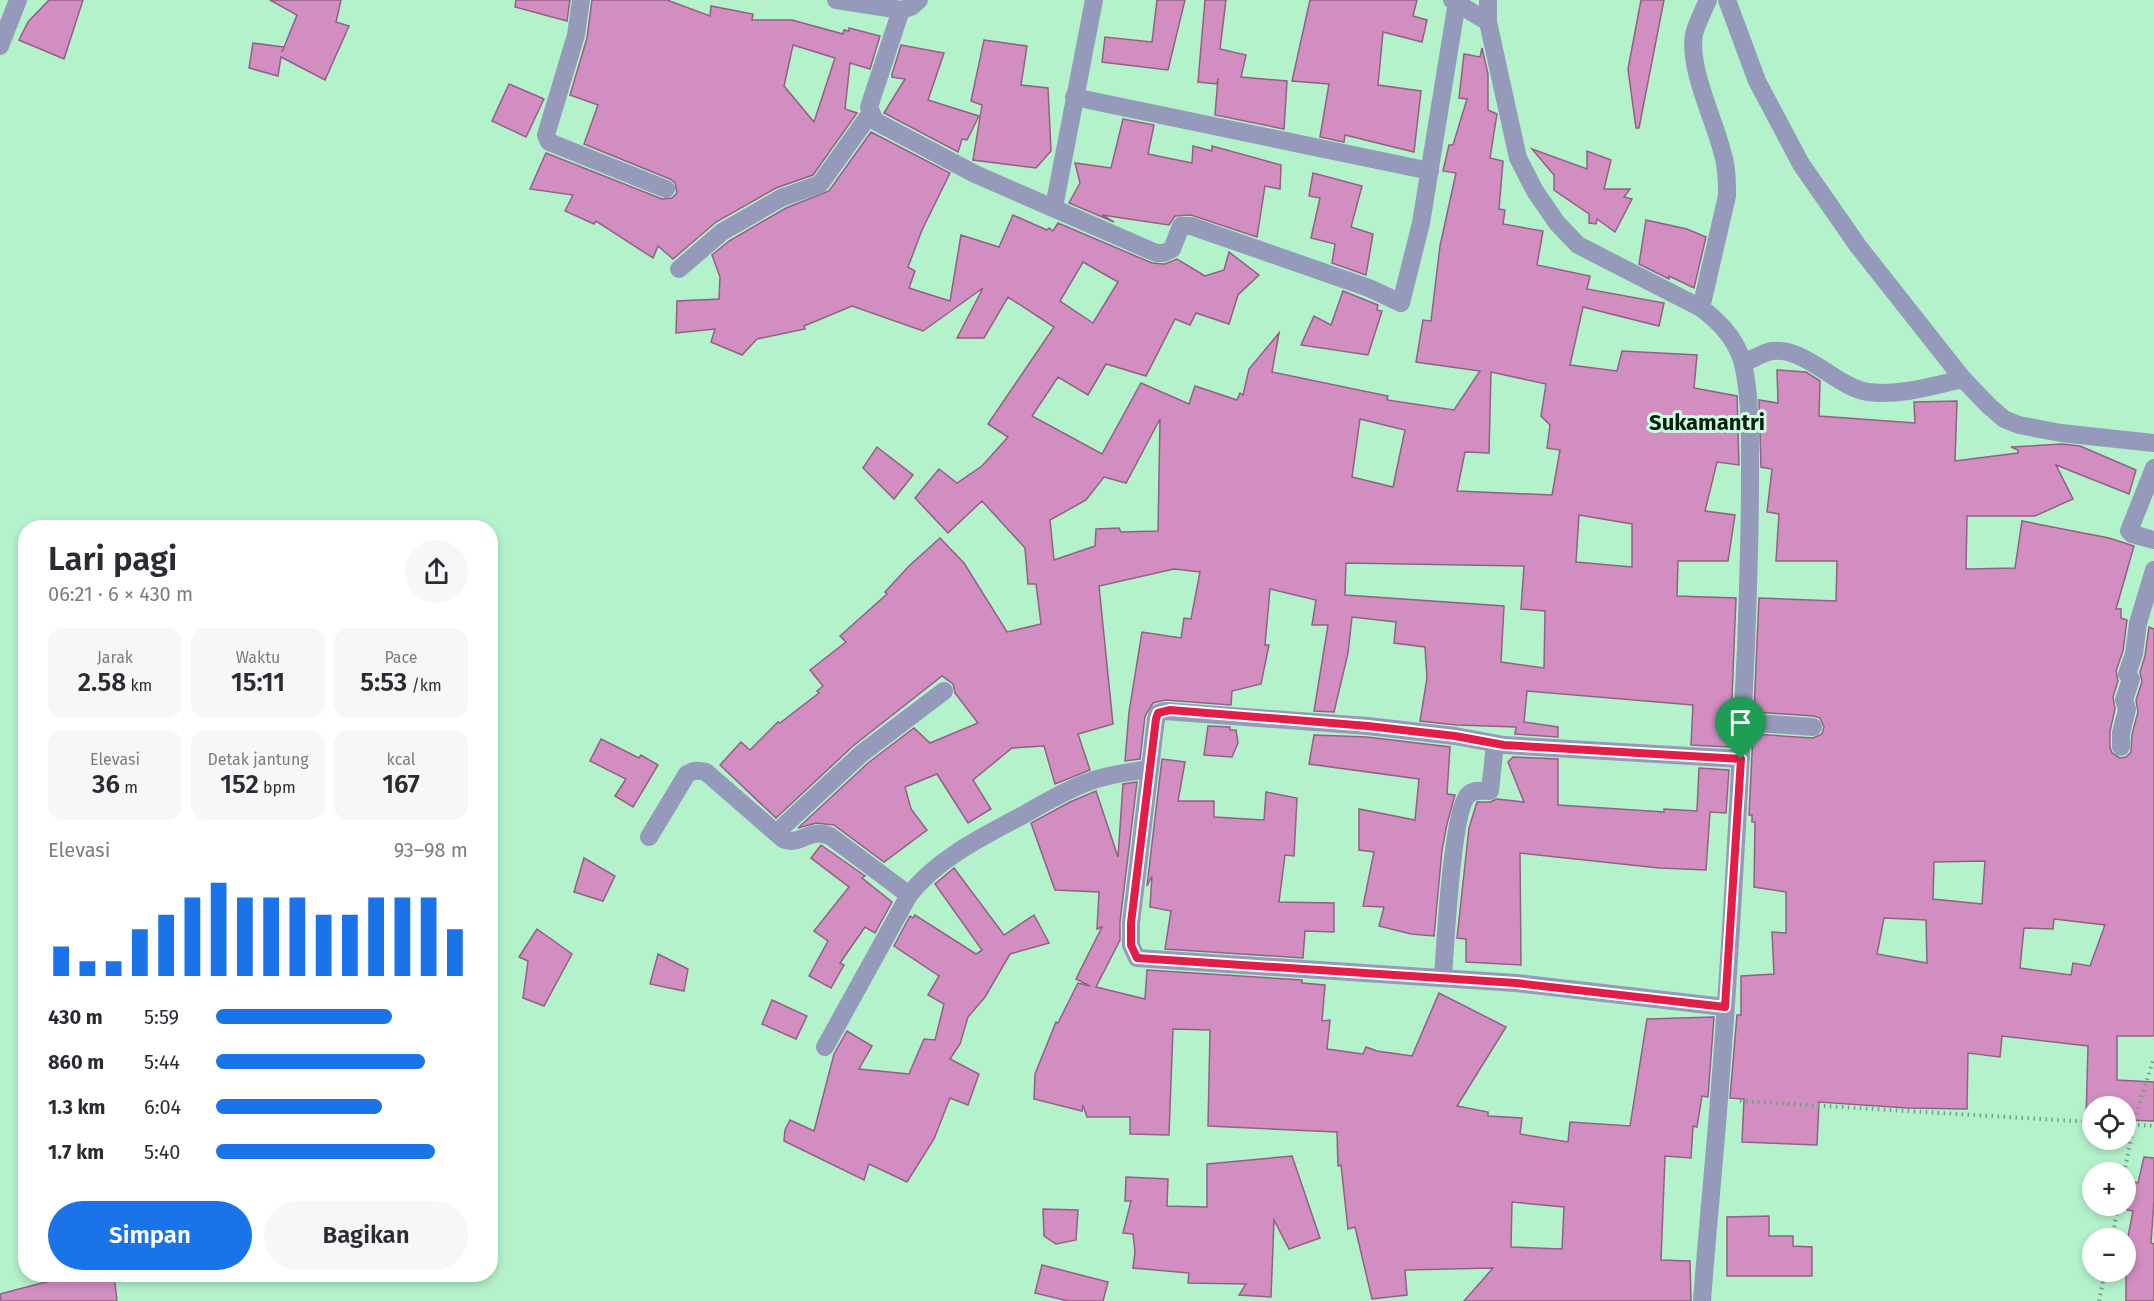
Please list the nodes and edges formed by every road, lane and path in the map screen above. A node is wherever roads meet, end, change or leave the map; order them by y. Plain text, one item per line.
1 (18, 0) edge
2 (581, 0) edge
3 (836, 0) edge
4 (919, 0) edge
5 (1094, 0) edge
6 (1488, 0) edge
7 (1708, 0) edge
8 (1727, 0) edge
9 (1454, 1) edge
10 (901, 10) junction
11 (1488, 21) junction
12 (0, 46) edge
13 (1074, 97) junction
14 (870, 114) junction
15 (1430, 171) junction
16 (666, 189) dead end
17 (1054, 207) junction
18 (679, 269) dead end
19 (1701, 308) junction
20 (1743, 363) junction
21 (1964, 378) junction
22 (2154, 443) edge
23 (2154, 468) edge
24 (2154, 540) edge
25 (2154, 570) edge
26 (944, 691) dead end
27 (1742, 722) junction
28 (1813, 727) dead end
29 (1495, 744) junction
30 (2121, 747) dead end
31 (1741, 759) junction
32 (1150, 769) junction
33 (776, 832) junction
34 (649, 837) dead end
35 (909, 895) junction
36 (1443, 978) junction
37 (1725, 1007) junction
38 (825, 1047) dead end
39 (2154, 1058) edge
40 (1719, 1100) junction
41 (2136, 1118) edge
42 (2082, 1121) edge
43 (2136, 1125) edge
44 (2154, 1126) edge
45 (2103, 1282) edge
46 (1702, 1301) edge
47 (2099, 1301) edge

1 - 12 street
2 - 16 street
3 - 10 street
4 - 10 street
5 - 13 street
6 - 11 street
7 - 19 street
8 - 21 street
9 - 11 street
9 - 15 street
10 - 14 street
11 - 19 street
13 - 15 street
13 - 17 street
14 - 17 street
14 - 18 street
15 - 17 street
19 - 20 street
20 - 21 street
20 - 27 street
21 - 22 street
23 - 24 street
25 - 30 street
26 - 33 street
27 - 28 street
27 - 31 street
29 - 31 street
29 - 32 street
29 - 36 street
31 - 37 street
32 - 35 street
32 - 36 street
33 - 34 street
33 - 35 street
35 - 38 street
36 - 37 street
37 - 40 street
39 - 41 path
40 - 42 path
40 - 46 street
43 - 44 path
45 - 47 path

